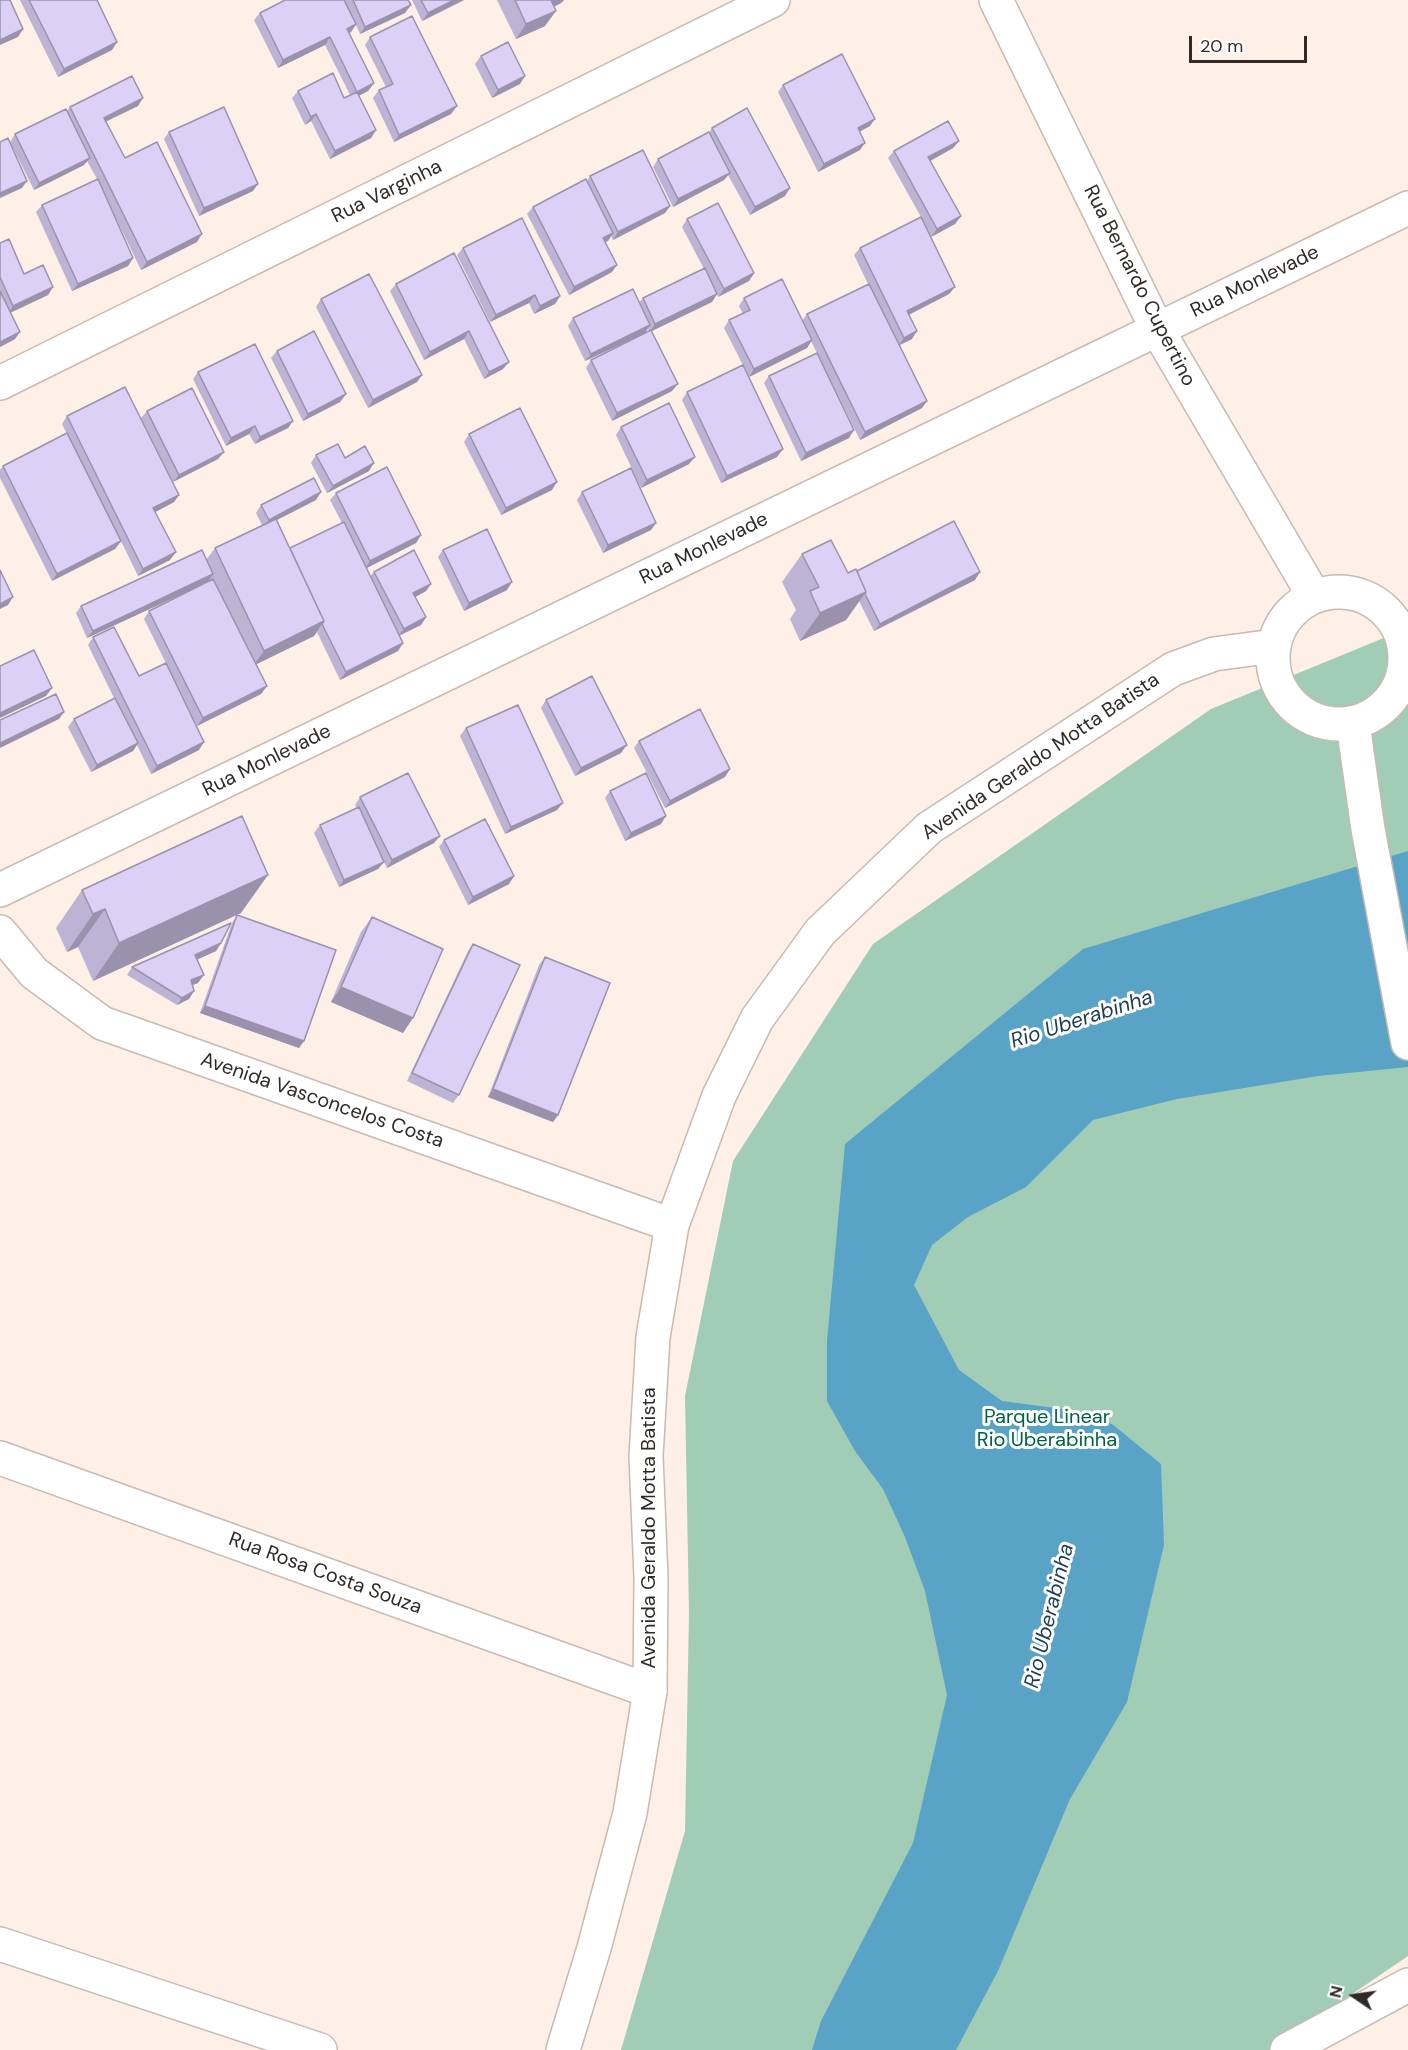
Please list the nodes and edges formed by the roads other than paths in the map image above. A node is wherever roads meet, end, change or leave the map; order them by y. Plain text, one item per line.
1 (773, 0) edge
2 (996, 0) edge
3 (1408, 208) edge
4 (1156, 329) junction
5 (0, 383) edge
6 (1314, 596) junction
7 (1394, 603) edge
8 (1274, 646) junction
9 (1353, 724) junction
10 (0, 890) edge
11 (0, 932) edge
12 (1408, 1043) edge
13 (672, 1225) junction
14 (0, 1458) edge
15 (650, 1691) junction
16 (0, 1944) edge
17 (1408, 1985) edge
18 (320, 2050) edge
19 (563, 2050) edge
20 (1287, 2050) edge

1 - 5 street, Rua Varginha
2 - 4 street, Rua Bernardo Cupertino
3 - 4 street, Rua Monlevade
4 - 6 street, Rua Bernardo Cupertino
4 - 10 street, Rua Monlevade
6 - 7 street
6 - 8 street
7 - 9 street
8 - 9 street
8 - 13 street, Avenida Geraldo Motta Batista
9 - 12 street
11 - 13 street, Avenida Vasconcelos Costa
13 - 15 street, Avenida Geraldo Motta Batista
14 - 15 street, Rua Rosa Costa Souza
15 - 19 street, Avenida Geraldo Motta Batista
16 - 18 street
17 - 20 street

